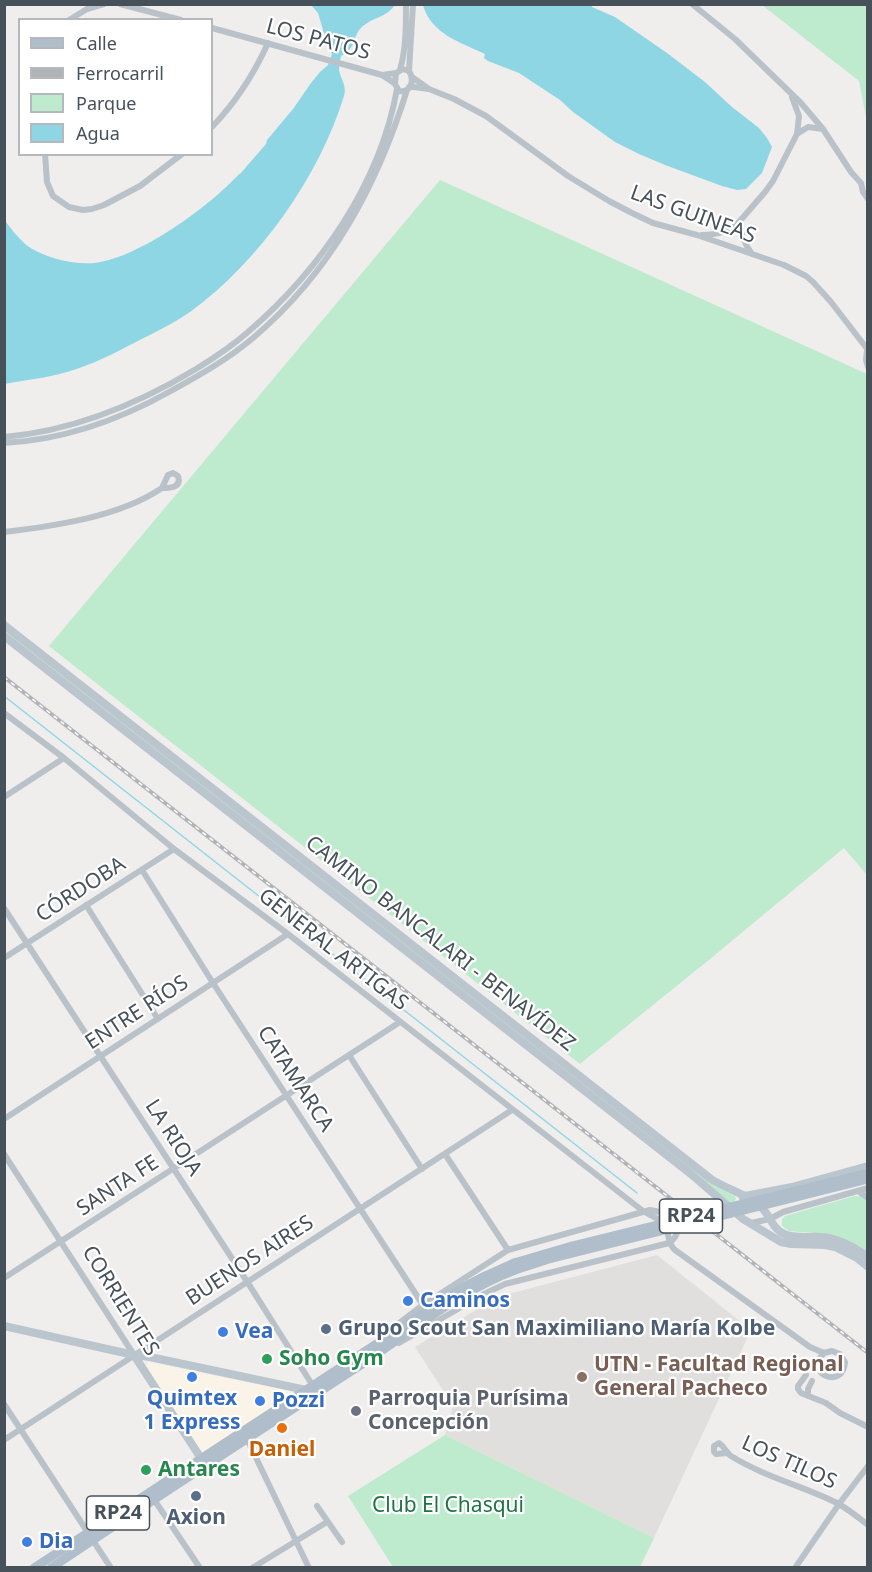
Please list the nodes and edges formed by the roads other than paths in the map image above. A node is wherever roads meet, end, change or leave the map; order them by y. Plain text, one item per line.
1 (104, 4) edge
2 (120, 4) edge
3 (406, 4) edge
4 (413, 4) edge
5 (692, 4) edge
6 (72, 18) edge
7 (171, 18) edge
8 (409, 21) junction
9 (213, 28) edge
10 (268, 43) junction
11 (398, 71) junction
12 (411, 74) junction
13 (382, 75) junction
14 (396, 86) junction
15 (408, 88) junction
16 (429, 89) junction
17 (789, 91) junction
18 (213, 126) edge
19 (823, 129) junction
20 (797, 135) junction
21 (45, 156) edge
22 (179, 156) edge
23 (864, 184) edge
24 (363, 194) junction
25 (867, 199) edge
26 (740, 222) junction
27 (697, 235) junction
28 (752, 254) junction
29 (867, 350) edge
30 (867, 367) edge
31 (61, 431) junction
32 (4, 437) edge
33 (4, 443) edge
34 (162, 488) dead end
35 (4, 532) edge
36 (4, 625) edge
37 (4, 636) edge
38 (4, 713) edge
39 (64, 758) junction
40 (4, 797) edge
41 (174, 849) junction
42 (142, 870) junction
43 (86, 905) junction
44 (4, 908) edge
45 (288, 934) junction
46 (28, 943) junction
47 (4, 958) edge
48 (213, 983) junction
49 (158, 1019) junction
50 (400, 1022) junction
51 (349, 1055) junction
52 (101, 1057) junction
53 (286, 1095) junction
54 (512, 1110) junction
55 (4, 1119) edge
56 (4, 1154) edge
57 (445, 1154) junction
58 (867, 1166) edge
59 (422, 1169) junction
60 (174, 1170) junction
61 (867, 1173) edge
62 (867, 1179) edge
63 (867, 1188) edge
64 (858, 1191) junction
65 (745, 1196) junction
66 (867, 1198) edge
67 (360, 1209) junction
68 (732, 1209) junction
69 (643, 1211) junction
70 (770, 1219) junction
71 (749, 1223) junction
72 (61, 1241) junction
73 (669, 1243) junction
74 (508, 1250) junction
75 (867, 1257) edge
76 (515, 1266) junction
77 (867, 1267) edge
78 (4, 1278) edge
79 (248, 1283) junction
80 (423, 1305) junction
81 (4, 1326) edge
82 (4, 1331) edge
83 (810, 1347) junction
84 (825, 1353) junction
85 (134, 1358) junction
86 (363, 1358) junction
87 (818, 1362) junction
88 (806, 1375) dead end
89 (812, 1381) dead end
90 (309, 1388) junction
91 (808, 1396) junction
92 (4, 1404) edge
93 (867, 1427) edge
94 (21, 1429) junction
95 (247, 1439) junction
96 (4, 1440) edge
97 (727, 1453) dead end
98 (204, 1462) junction
99 (867, 1466) edge
100 (152, 1496) junction
101 (839, 1504) junction
102 (316, 1506) dead end
103 (327, 1522) junction
104 (867, 1525) edge
105 (91, 1536) junction
106 (296, 1540) junction
107 (342, 1542) dead end
108 (34, 1568) edge
109 (51, 1568) edge
110 (111, 1568) edge
111 (200, 1568) edge
112 (252, 1568) edge
113 (309, 1568) edge
114 (795, 1568) edge

1 - 6 street
2 - 7 street
3 - 8 street
4 - 8 street
5 - 17 street
8 - 11 street
8 - 12 street
9 - 10 street, LOS PATOS
10 - 13 street, LOS PATOS
10 - 18 street
11 - 12 street
11 - 13 street, LOS PATOS
11 - 14 street
12 - 15 street
12 - 16 street, LAS GUINEAS
13 - 14 street, LOS PATOS
14 - 15 street
14 - 24 street
15 - 16 street, LAS GUINEAS
15 - 24 street
16 - 27 street, LAS GUINEAS
17 - 19 street
17 - 20 street
19 - 20 street
19 - 23 street
20 - 26 street
21 - 22 street
23 - 25 street
24 - 31 street
26 - 27 street
26 - 28 street
27 - 28 street, LAS GUINEAS
28 - 29 street, LAS GUINEAS
29 - 30 street
31 - 32 street
31 - 33 street
34 - 35 street
36 - 65 main road, CAMINO BANCALARI - BENAVÍDEZ
37 - 68 main road, CAMINO BANCALARI - BENAVÍDEZ
38 - 39 street, GENERAL ARTIGAS
39 - 40 street
39 - 41 street, GENERAL ARTIGAS
41 - 42 street, CÓRDOBA
41 - 45 street, GENERAL ARTIGAS
42 - 43 street, CÓRDOBA
42 - 48 street, CATAMARCA
43 - 46 street, CÓRDOBA
43 - 49 street
44 - 46 street, LA RIOJA
45 - 48 street, ENTRE RÍOS
45 - 50 street, GENERAL ARTIGAS
46 - 47 street, CÓRDOBA
46 - 52 street, LA RIOJA
48 - 49 street, ENTRE RÍOS
48 - 53 street, CATAMARCA
49 - 52 street, ENTRE RÍOS
50 - 51 street, SANTA FE
50 - 54 street, GENERAL ARTIGAS
51 - 53 street, SANTA FE
51 - 59 street
52 - 55 street, ENTRE RÍOS
52 - 60 street, LA RIOJA
53 - 60 street, SANTA FE
53 - 67 street, CATAMARCA
54 - 57 street, BUENOS AIRES
54 - 69 street, GENERAL ARTIGAS
56 - 72 street, CORRIENTES
57 - 59 street, BUENOS AIRES
57 - 74 street
58 - 65 main road
59 - 67 street, BUENOS AIRES
60 - 72 street, SANTA FE
60 - 79 street, LA RIOJA
61 - 76 main road, RP24, bridge
62 - 76 main road, RP24, bridge
63 - 64 street
64 - 66 street
64 - 70 street
65 - 68 main road
65 - 70 main road, CAMINO BANCALARI - BENAVÍDEZ
67 - 79 street, BUENOS AIRES
67 - 80 street, CATAMARCA
68 - 71 main road, CAMINO BANCALARI - BENAVÍDEZ
69 - 73 street, GENERAL ARTIGAS
69 - 73 street
69 - 74 street
70 - 71 street
70 - 75 main road, CAMINO BANCALARI - BENAVÍDEZ
71 - 77 main road, CAMINO BANCALARI - BENAVÍDEZ
72 - 78 street, SANTA FE
72 - 85 street, CORRIENTES
73 - 83 street
73 - 86 street
74 - 80 street
76 - 86 main road, RP24
79 - 85 street, BUENOS AIRES
79 - 90 street, LA RIOJA
80 - 86 street
81 - 85 main road
82 - 85 main road
83 - 84 street
83 - 87 street
84 - 87 street
84 - 87 street
85 - 90 main road
85 - 94 street, BUENOS AIRES
85 - 98 main road, CORRIENTES
86 - 90 main road, RP24
86 - 95 main road, RP24
88 - 91 street
89 - 91 street
90 - 98 main road, RP24
91 - 93 street
92 - 94 street
94 - 96 street, BUENOS AIRES
94 - 105 street
95 - 98 main road, RP24
95 - 106 street
97 - 101 street, LOS TILOS
98 - 100 main road, RP24
99 - 101 street
100 - 105 main road, RP24
100 - 111 street
101 - 104 street, LOS TILOS
101 - 114 street
102 - 103 street
103 - 106 street
103 - 107 street
105 - 108 main road, RP24
105 - 109 main road, RP24
105 - 110 street
106 - 112 street
106 - 113 street

